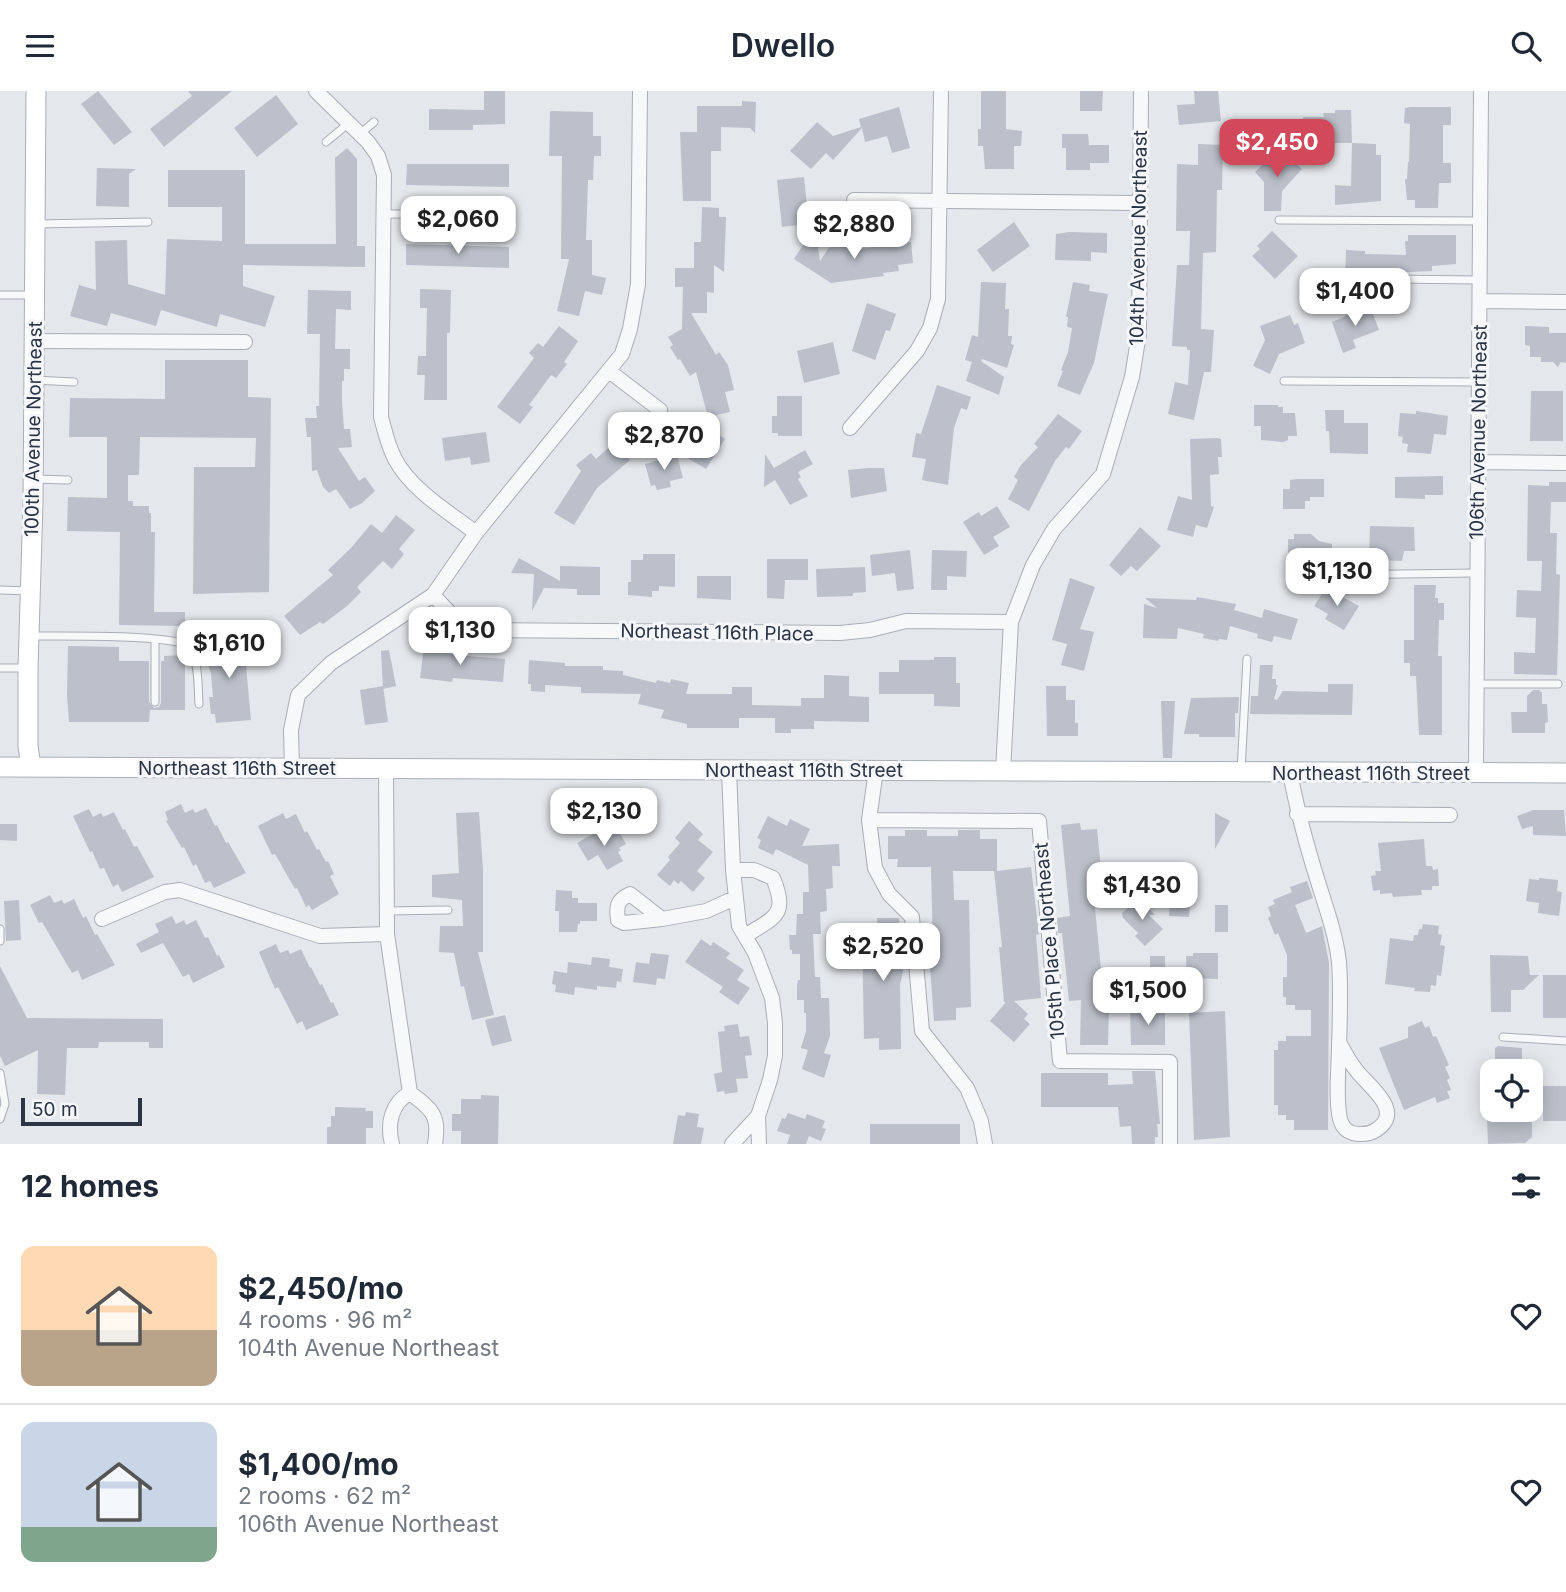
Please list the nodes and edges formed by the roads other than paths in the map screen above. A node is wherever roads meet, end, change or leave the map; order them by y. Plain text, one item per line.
1 (36, 91) edge
2 (316, 91) edge
3 (640, 91) edge
4 (941, 91) edge
5 (1141, 91) edge
6 (1481, 91) edge
7 (374, 122) dead end
8 (349, 123) junction
9 (360, 135) junction
10 (326, 142) dead end
11 (855, 201) dead end
12 (939, 201) junction
13 (1139, 203) junction
14 (384, 214) junction
15 (503, 214) dead end
16 (1279, 220) dead end
17 (1480, 221) junction
18 (148, 222) dead end
19 (36, 224) junction
20 (1390, 279) dead end
21 (1480, 280) junction
22 (0, 295) edge
23 (35, 295) junction
24 (1480, 301) junction
25 (1566, 302) edge
26 (34, 341) junction
27 (245, 342) dead end
28 (609, 371) junction
29 (34, 380) junction
30 (1284, 381) dead end
31 (74, 382) dead end
32 (1479, 382) junction
33 (660, 410) dead end
34 (850, 428) dead end
35 (1478, 462) junction
36 (1566, 463) edge
37 (32, 479) junction
38 (68, 480) dead end
39 (476, 533) junction
40 (1477, 573) junction
41 (1324, 575) dead end
42 (0, 590) edge
43 (31, 591) junction
44 (433, 595) junction
45 (1011, 622) junction
46 (29, 636) junction
47 (155, 639) junction
48 (1247, 659) dead end
49 (28, 668) junction
50 (0, 669) edge
51 (1477, 684) junction
52 (1558, 684) dead end
53 (155, 702) dead end
54 (199, 704) dead end
55 (0, 767) edge
56 (31, 767) junction
57 (386, 768) junction
58 (292, 769) junction
59 (729, 770) junction
60 (876, 770) junction
61 (1003, 771) junction
62 (1241, 772) junction
63 (1290, 772) junction
64 (1476, 773) junction
65 (1566, 773) edge
66 (1297, 814) junction
67 (1450, 815) dead end
68 (869, 820) junction
69 (733, 870) junction
70 (735, 898) junction
71 (448, 910) dead end
72 (387, 911) junction
73 (102, 919) dead end
74 (662, 919) dead end
75 (0, 929) edge
76 (387, 934) junction
77 (745, 936) junction
78 (0, 941) edge
79 (1503, 1037) dead end
80 (1566, 1041) edge
81 (1340, 1044) junction
82 (0, 1073) edge
83 (410, 1093) junction
84 (758, 1116) junction
85 (0, 1119) edge
86 (391, 1144) edge
87 (435, 1144) edge
88 (732, 1144) edge
89 (759, 1144) edge
90 (985, 1144) edge
91 (1170, 1144) edge

1 - 19 street, 100th Avenue Northeast
2 - 8 street
3 - 28 street
4 - 12 street
5 - 13 street, 104th Avenue Northeast
6 - 17 street, 106th Avenue Northeast
7 - 9 lane
8 - 9 street
8 - 10 lane
9 - 14 street
11 - 12 street
12 - 13 street
12 - 34 street
13 - 45 street, 104th Avenue Northeast
14 - 15 lane
14 - 39 street
16 - 17 lane
17 - 21 street, 106th Avenue Northeast
18 - 19 lane
19 - 23 street, 100th Avenue Northeast
20 - 21 lane
21 - 24 street, 106th Avenue Northeast
22 - 23 lane
23 - 26 street, 100th Avenue Northeast
24 - 25 street
24 - 32 street, 106th Avenue Northeast
26 - 27 street
26 - 29 street, 100th Avenue Northeast
28 - 33 street
28 - 39 street
29 - 31 lane
29 - 37 street, 100th Avenue Northeast
30 - 32 lane
32 - 35 street, 106th Avenue Northeast
35 - 36 street
35 - 40 street, 106th Avenue Northeast
37 - 38 lane
37 - 43 street, 100th Avenue Northeast
39 - 44 street
40 - 41 lane
40 - 51 street, 106th Avenue Northeast
42 - 43 lane
43 - 46 street, 100th Avenue Northeast
44 - 45 street, Northeast 116th Place
44 - 58 street
45 - 61 street, 104th Avenue Northeast
46 - 47 lane
46 - 49 street, 100th Avenue Northeast
47 - 53 lane
47 - 54 lane
48 - 62 lane
49 - 50 lane
49 - 56 street, 100th Avenue Northeast
51 - 52 lane
51 - 64 street, 106th Avenue Northeast
55 - 56 street, Northeast 116th Street
56 - 58 street, Northeast 116th Street
57 - 58 street, Northeast 116th Street
57 - 59 street, Northeast 116th Street
57 - 72 street
59 - 60 street, Northeast 116th Street
59 - 69 street
60 - 61 street, Northeast 116th Street
60 - 68 street
61 - 62 street, Northeast 116th Street
62 - 63 street, Northeast 116th Street
63 - 64 street, Northeast 116th Street
63 - 66 street
64 - 65 street, Northeast 116th Street
66 - 67 street
66 - 81 street
68 - 90 street
68 - 91 street, 105th Place Northeast
69 - 70 street
69 - 77 street
70 - 74 street
70 - 77 street
71 - 72 lane
72 - 76 street
73 - 76 street
75 - 78 lane
76 - 83 street
77 - 84 street
79 - 80 lane
81 - 81 street
82 - 85 lane
83 - 86 street
83 - 87 street
84 - 88 street
84 - 89 street

